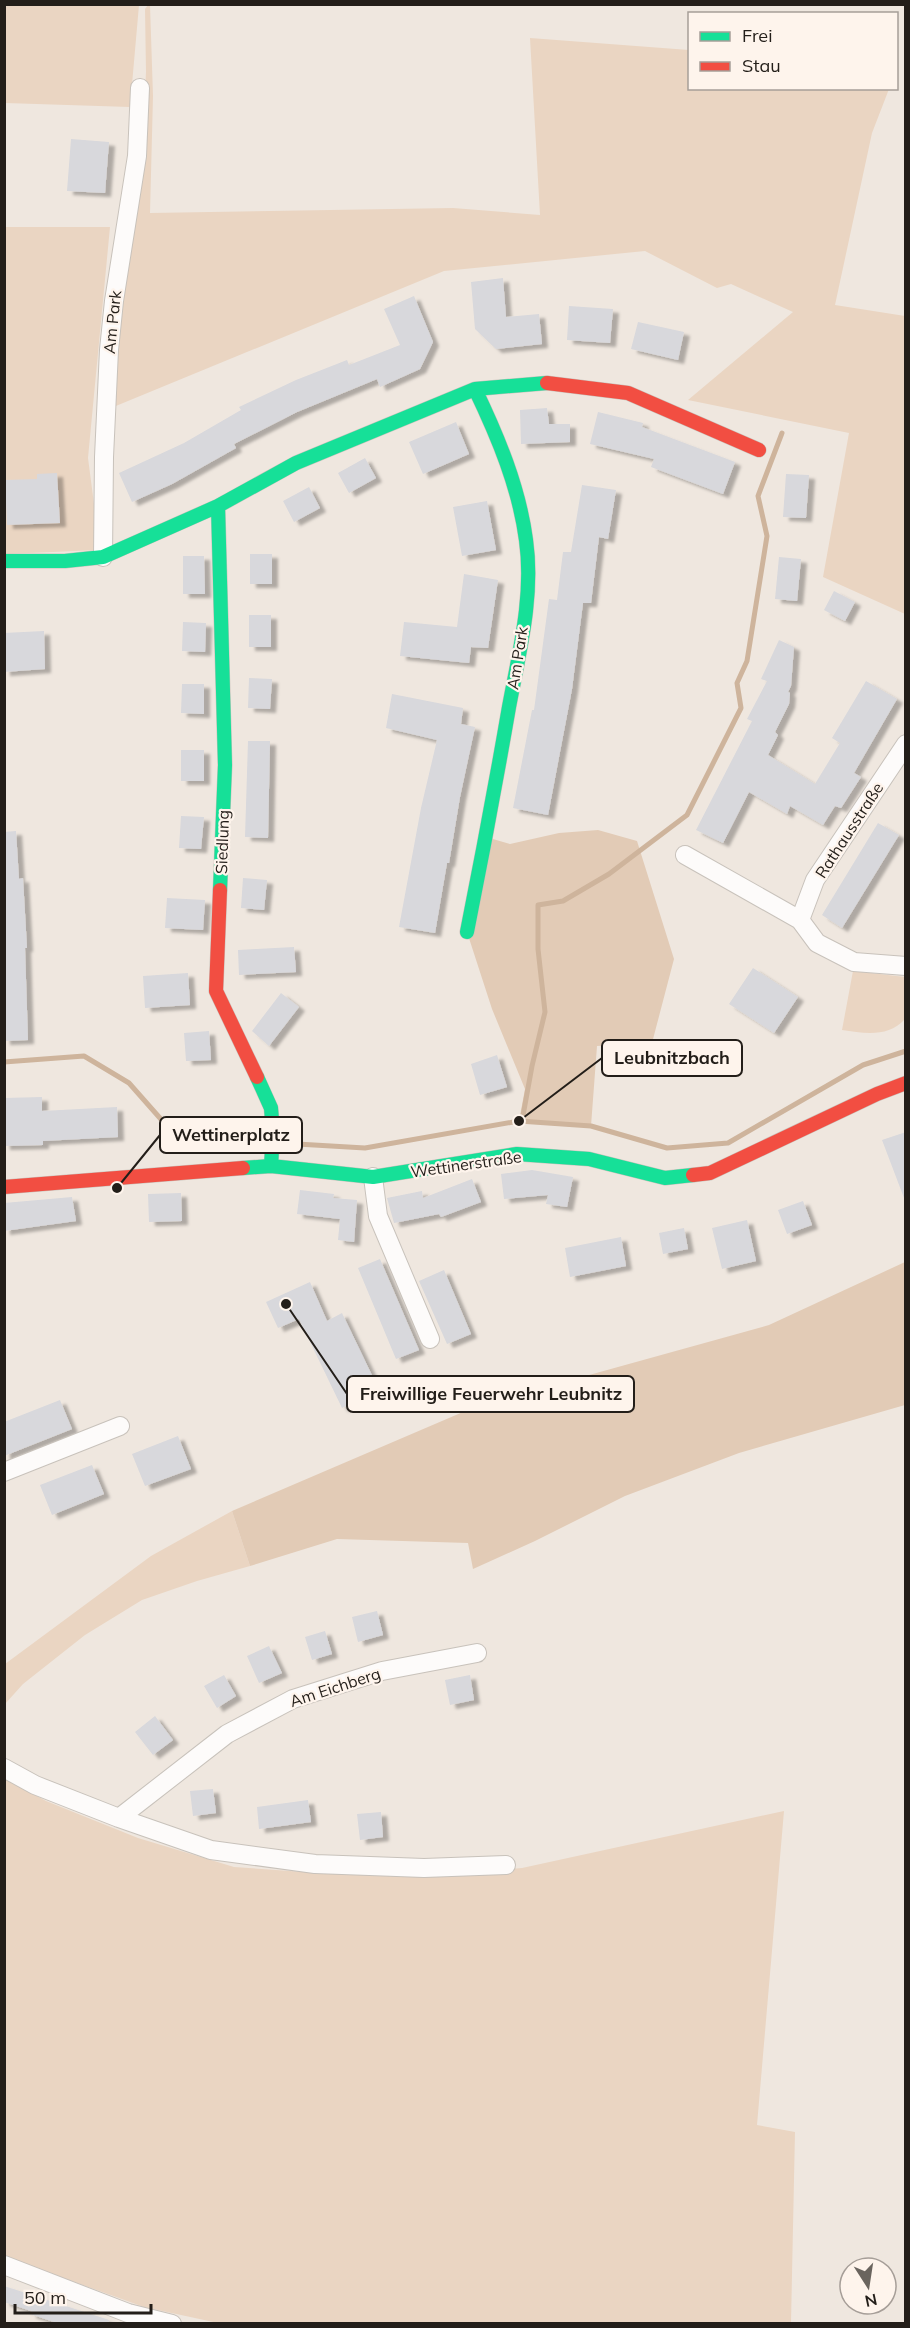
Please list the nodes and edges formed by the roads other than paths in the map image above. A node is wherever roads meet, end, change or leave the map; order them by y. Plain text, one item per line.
1 (140, 88) dead end
2 (475, 389) junction
3 (759, 450) dead end
4 (218, 506) junction
5 (104, 557) junction
6 (4, 561) edge
7 (906, 744) edge
8 (686, 855) dead end
9 (800, 921) junction
10 (467, 932) dead end
11 (906, 966) edge
12 (906, 1083) edge
13 (271, 1160) junction
14 (373, 1177) junction
15 (4, 1187) edge
16 (430, 1339) dead end
17 (120, 1426) dead end
18 (4, 1472) edge
19 (477, 1653) dead end
20 (4, 1768) edge
21 (119, 1818) junction
22 (506, 1865) dead end
23 (4, 2265) edge
24 (172, 2324) edge

1 - 5 street, Am Park
2 - 3 street
2 - 4 street
2 - 10 street, Am Park
4 - 5 street
4 - 13 street, Siedlung
5 - 6 street
7 - 9 street, Rathausstraße
8 - 9 street
9 - 11 street
12 - 14 street, Wettinerstraße
13 - 14 street, Wettinerstraße
13 - 15 street, Wettinerstraße
14 - 16 street
17 - 18 street
19 - 21 street, Am Eichberg
20 - 21 street
21 - 22 street
23 - 24 street

